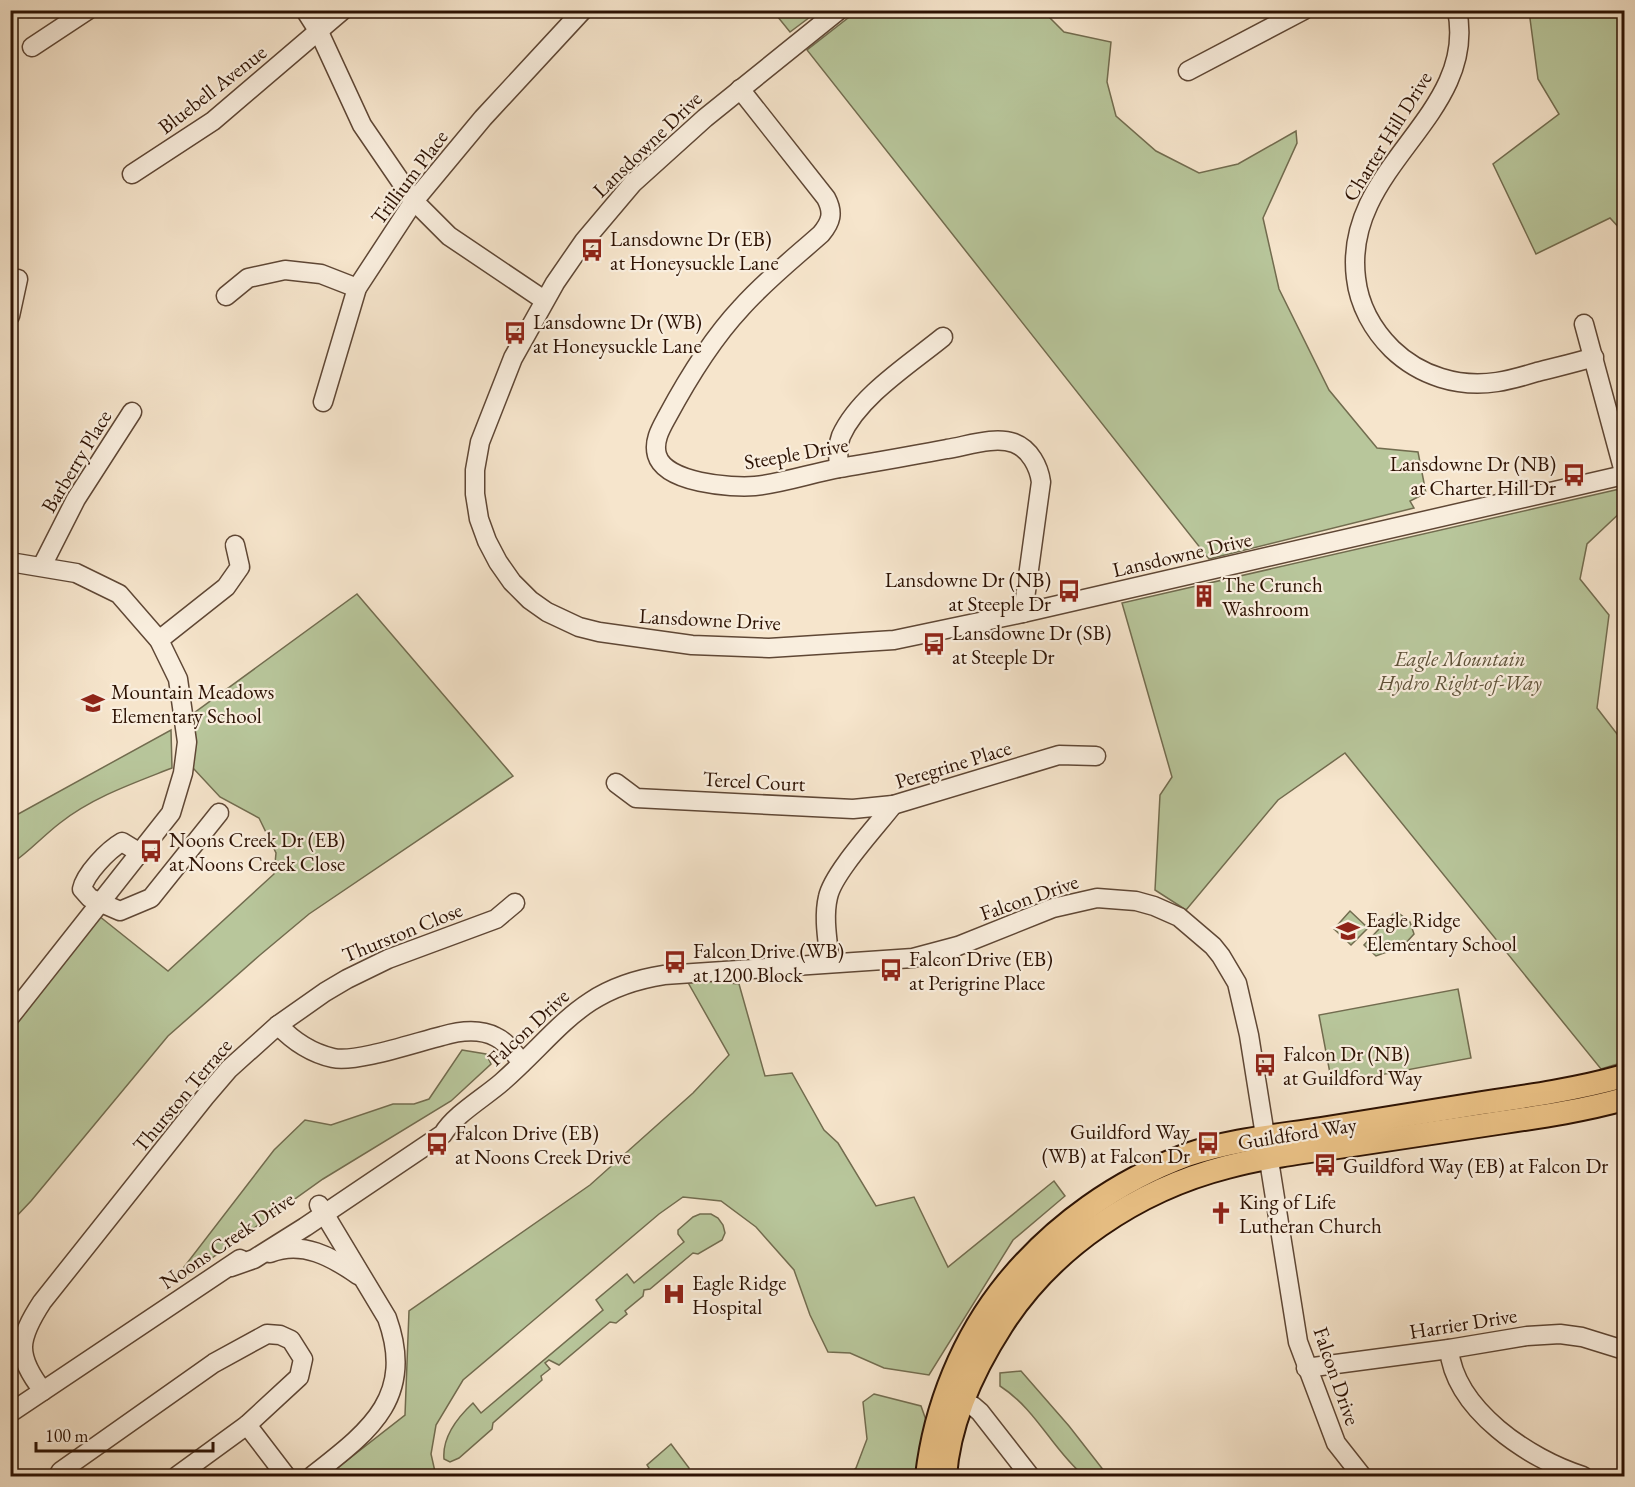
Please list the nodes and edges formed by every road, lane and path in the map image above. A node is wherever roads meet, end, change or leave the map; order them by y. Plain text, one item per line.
1 (88, 10) edge
2 (305, 10) edge
3 (343, 10) edge
4 (584, 10) edge
5 (839, 10) edge
6 (1304, 10) edge
7 (1457, 10) edge
8 (319, 32) junction
9 (32, 47) dead end
10 (1188, 71) dead end
11 (740, 89) junction
12 (132, 174) dead end
13 (414, 201) junction
14 (18, 279) dead end
15 (357, 288) junction
16 (226, 296) dead end
17 (544, 300) junction
18 (10, 316) edge
19 (1584, 324) dead end
20 (943, 337) dead end
21 (1594, 357) junction
22 (323, 402) dead end
23 (132, 412) dead end
24 (839, 468) junction
25 (1624, 473) edge
26 (235, 545) dead end
27 (10, 562) edge
28 (42, 566) junction
29 (1023, 613) junction
30 (159, 640) junction
31 (1096, 756) dead end
32 (616, 783) dead end
33 (893, 806) junction
34 (219, 813) dead end
35 (140, 853) junction
36 (101, 903) junction
37 (515, 903) dead end
38 (830, 963) junction
39 (10, 1017) edge
40 (278, 1025) junction
41 (522, 1063) junction
42 (1624, 1076) edge
43 (1624, 1099) edge
44 (1267, 1148) junction
45 (321, 1210) junction
46 (254, 1259) junction
47 (231, 1267) junction
48 (365, 1280) junction
49 (1449, 1349) junction
50 (1624, 1350) edge
51 (1306, 1368) junction
52 (43, 1391) junction
53 (953, 1402) junction
54 (10, 1413) edge
55 (247, 1425) junction
56 (58, 1476) edge
57 (177, 1476) edge
58 (286, 1476) edge
59 (312, 1476) edge
60 (927, 1476) edge
61 (945, 1476) edge
62 (1030, 1476) edge
63 (1362, 1476) edge
64 (1583, 1476) edge

1 - 9 street
2 - 8 street
3 - 8 street, Bluebell Avenue
4 - 13 street, Trillium Place
5 - 11 street, Lansdowne Drive
6 - 10 street
7 - 21 street, Charter Hill Drive
8 - 12 street, Bluebell Avenue
8 - 13 street
11 - 17 street, Lansdowne Drive
11 - 24 street, Steeple Drive
13 - 15 street, Trillium Place
13 - 17 street
14 - 18 street
15 - 16 street
15 - 22 street, Trillium Place
17 - 29 street, Lansdowne Drive
19 - 21 street
20 - 24 street
21 - 25 street
23 - 28 street, Barberry Place
24 - 29 street, Steeple Drive
25 - 29 street, Lansdowne Drive
26 - 30 street
27 - 28 street
28 - 30 street
30 - 35 street
31 - 33 street, Peregrine Place
32 - 33 street, Tercel Court
33 - 38 street, Peregrine Place
34 - 36 street
35 - 36 street
35 - 36 street
36 - 39 street
37 - 40 street, Thurston Close
38 - 41 street, Falcon Drive
38 - 44 street, Falcon Drive
40 - 41 street
40 - 52 street, Thurston Terrace
41 - 45 street, Falcon Drive
42 - 44 main road, Guildford Way
43 - 44 main road, Guildford Way
44 - 51 street, Falcon Drive
44 - 53 main road, Guildford Way
45 - 46 street, Falcon Drive
45 - 47 street, Noons Creek Drive
45 - 48 street, Noons Creek Drive
46 - 47 street, Falcon Drive
46 - 48 street
47 - 52 street, Noons Creek Drive
48 - 59 street, Noons Creek Drive
49 - 50 street, Harrier Drive
49 - 51 street, Harrier Drive
49 - 64 street
51 - 63 street, Falcon Drive
52 - 54 street, Noons Creek Drive
53 - 60 main road, Guildford Way
53 - 61 main road, Guildford Way
53 - 62 street
55 - 56 street
55 - 57 street
55 - 58 street

